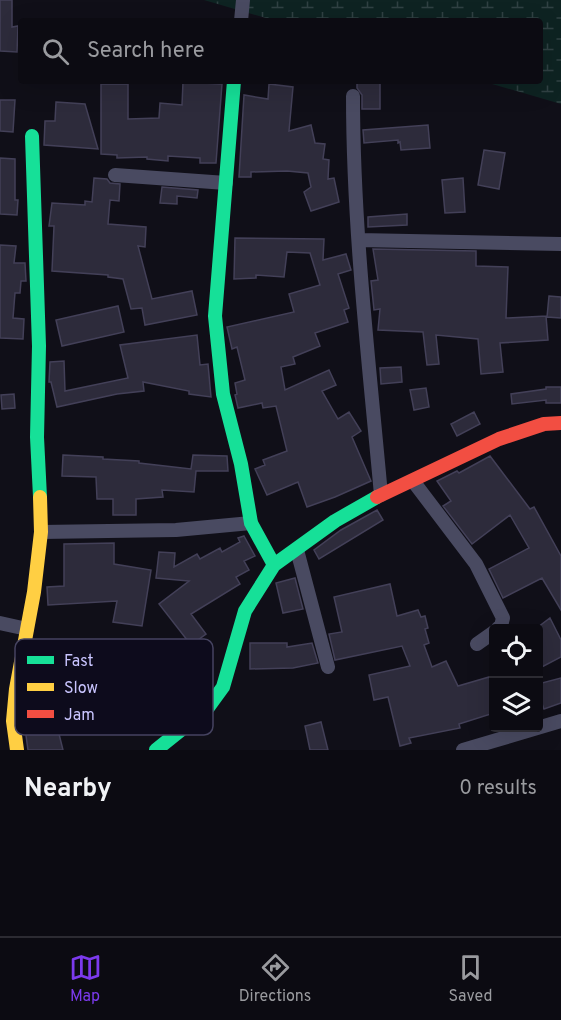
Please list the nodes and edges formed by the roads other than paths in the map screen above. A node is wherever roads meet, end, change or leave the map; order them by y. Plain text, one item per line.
1 (243, 0) edge
2 (241, 18) edge
3 (234, 84) edge
4 (354, 96) dead end
5 (32, 136) dead end
6 (115, 175) dead end
7 (226, 183) junction
8 (358, 240) junction
9 (561, 244) edge
10 (561, 423) edge
11 (413, 481) junction
12 (381, 495) junction
13 (251, 523) junction
14 (41, 532) junction
15 (297, 550) junction
16 (274, 565) junction
17 (0, 623) edge
18 (502, 624) edge
19 (27, 629) junction
20 (489, 636) edge
21 (25, 639) edge
22 (477, 644) dead end
23 (328, 667) dead end
24 (15, 699) edge
25 (213, 701) edge
26 (561, 721) edge
27 (175, 735) edge
28 (17, 750) edge
29 (156, 750) edge
30 (463, 750) edge

1 - 2 street
3 - 7 street
4 - 8 street
5 - 14 street
6 - 7 street
7 - 13 street
8 - 9 street
8 - 12 street
10 - 11 street
11 - 12 street
11 - 18 street
12 - 15 street
13 - 14 street
13 - 16 street
14 - 19 street
15 - 16 street
15 - 23 street
16 - 25 street
17 - 19 street
19 - 21 street
20 - 22 street
24 - 28 street
26 - 30 street
27 - 29 street

